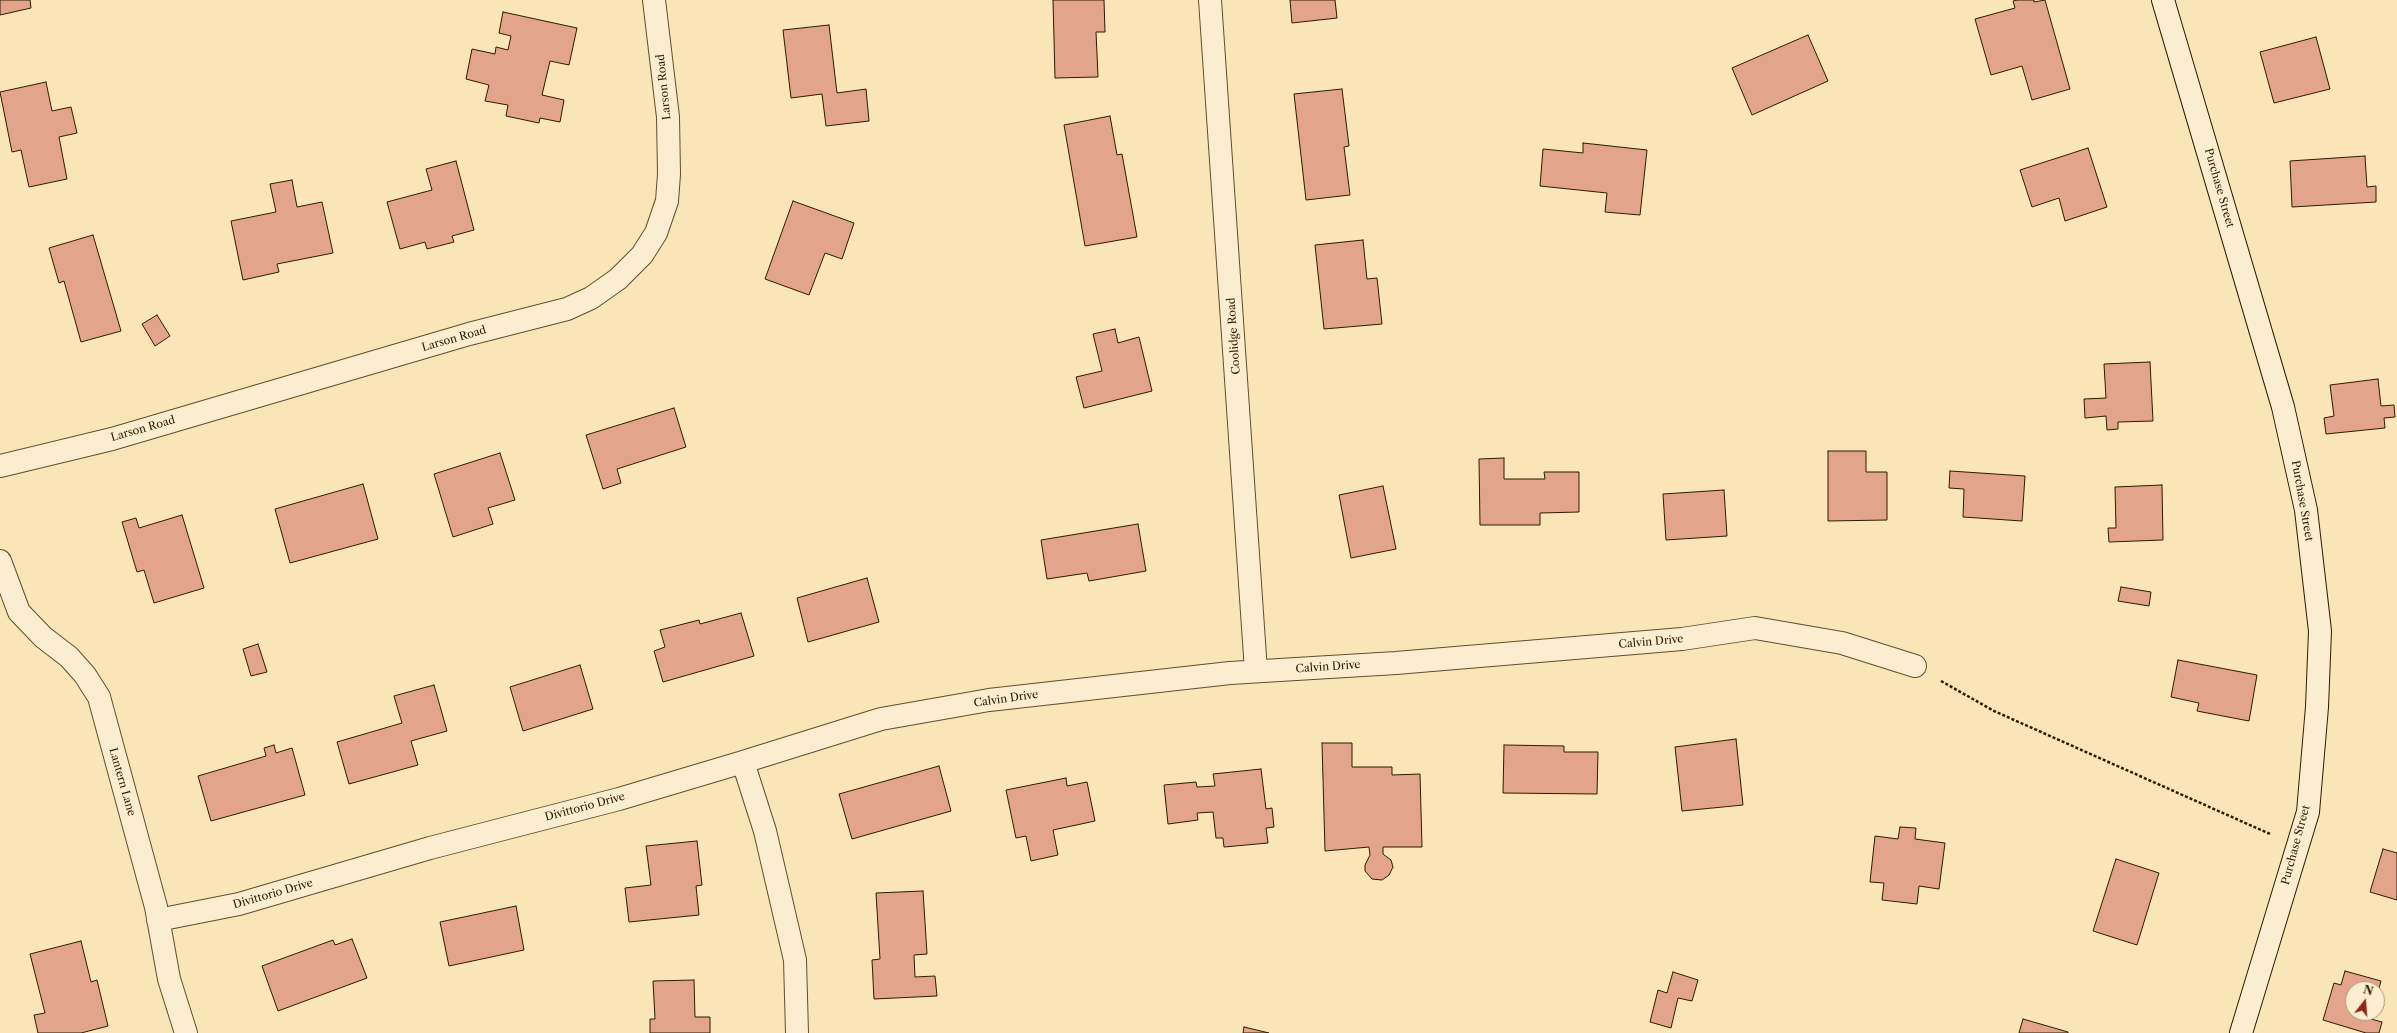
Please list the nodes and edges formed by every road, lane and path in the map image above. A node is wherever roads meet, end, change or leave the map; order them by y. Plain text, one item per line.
1 (654, 0) edge
2 (1210, 0) edge
3 (2163, 0) edge
4 (0, 466) edge
5 (0, 561) edge
6 (1916, 666) joint
7 (1256, 671) junction
8 (743, 762) junction
9 (2297, 846) junction
10 (158, 920) junction
11 (186, 1033) edge
12 (797, 1033) edge
13 (2241, 1033) edge

1 - 4 street, Larson Road
2 - 7 street, Coolidge Road
3 - 9 street, Purchase Street
5 - 10 street, Lantern Lane
6 - 7 street, Calvin Drive
6 - 9 path
7 - 8 street, Calvin Drive
8 - 10 street, Divittorio Drive
8 - 12 street
9 - 13 street, Purchase Street
10 - 11 street, Lantern Lane

